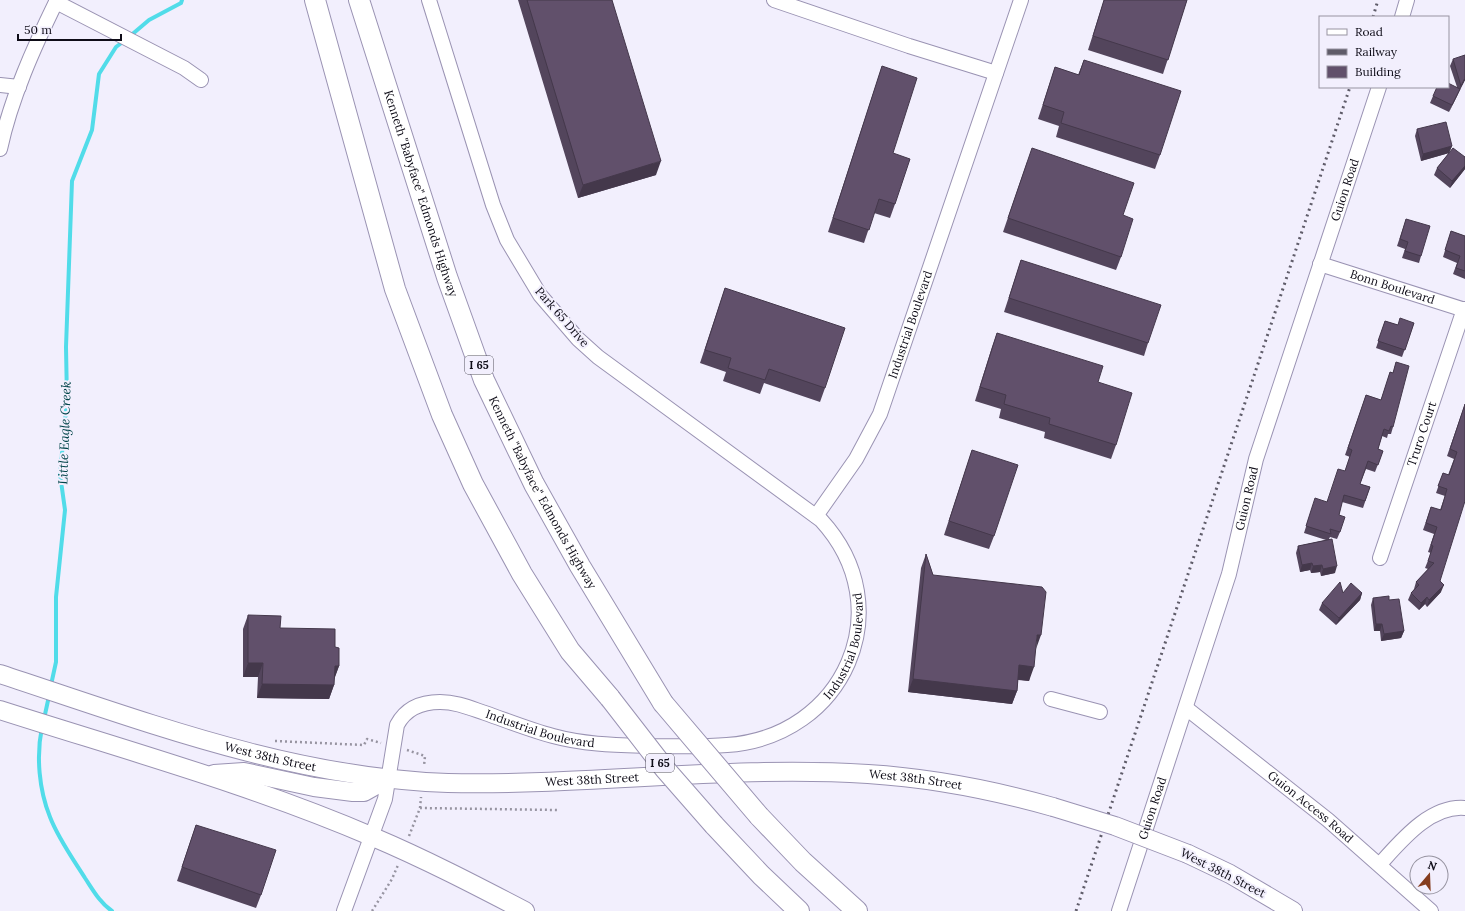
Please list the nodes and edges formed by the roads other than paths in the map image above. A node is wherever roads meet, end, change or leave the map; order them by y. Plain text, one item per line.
1 (315, 0) edge
2 (359, 0) edge
3 (429, 0) edge
4 (774, 0) edge
5 (1021, 0) edge
6 (1407, 0) edge
7 (57, 1) edge
8 (1402, 16) edge
9 (996, 73) junction
10 (201, 80) dead end
11 (0, 85) edge
12 (19, 87) junction
13 (1378, 88) edge
14 (0, 149) edge
15 (1320, 264) junction
16 (1464, 309) edge
17 (816, 516) junction
18 (1380, 558) dead end
19 (0, 674) edge
20 (1051, 699) dead end
21 (1186, 708) junction
22 (0, 710) edge
23 (1100, 712) dead end
24 (203, 774) junction
25 (389, 778) junction
26 (1465, 808) edge
27 (371, 836) junction
28 (1380, 864) junction
29 (344, 911) edge
30 (525, 911) edge
31 (799, 911) edge
32 (857, 911) edge
33 (1119, 911) edge
34 (1293, 911) edge
35 (1431, 911) edge

1 - 31 highway, I 65, bridge
2 - 32 highway, Kenneth "Babyface" Edmonds Highway / I 65, bridge
3 - 17 street, Park 65 Drive
4 - 9 street
5 - 9 street, Industrial Boulevard
6 - 8 street
7 - 10 street
7 - 12 street
9 - 17 street, Industrial Boulevard
11 - 12 street
12 - 14 street
13 - 15 street, Guion Road
15 - 16 street, Bonn Boulevard
15 - 21 street, Guion Road
16 - 18 street, Truro Court
17 - 25 street, Industrial Boulevard
19 - 25 main road, West 38th Street
20 - 23 street
21 - 28 street, Guion Access Road
21 - 33 street, Guion Road
22 - 24 main road
24 - 25 main road
24 - 27 main road
25 - 27 street, Industrial Boulevard
25 - 34 main road, West 38th Street, bridge
26 - 28 street
27 - 29 street, Industrial Boulevard
27 - 30 main road
28 - 35 street, Guion Access Road

